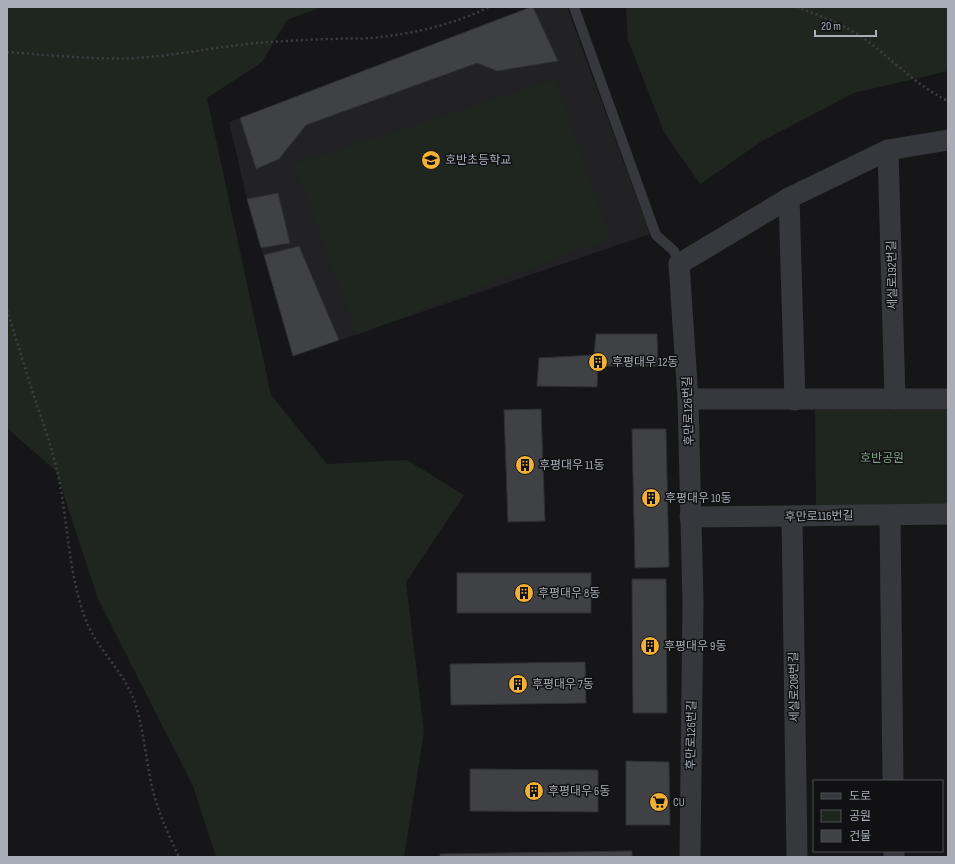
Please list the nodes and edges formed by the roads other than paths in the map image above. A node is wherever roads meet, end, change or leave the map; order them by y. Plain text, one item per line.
1 (574, 7) edge
2 (948, 140) edge
3 (888, 150) junction
4 (789, 198) junction
5 (678, 264) junction
6 (688, 399) junction
7 (895, 399) junction
8 (948, 399) edge
9 (795, 400) junction
10 (948, 514) edge
11 (890, 515) junction
12 (792, 516) junction
13 (690, 518) junction
14 (893, 780) edge
15 (690, 857) edge
16 (797, 857) edge

1 - 5 lane
2 - 3 street
3 - 4 street
3 - 7 street, 세실로192번길
4 - 5 street
4 - 9 street
5 - 6 street, 후만로126번길
6 - 9 street
6 - 13 street, 후만로126번길
7 - 8 street
7 - 9 street
10 - 11 street, 후만로116번길
11 - 12 street, 후만로116번길
11 - 14 street
12 - 13 street, 후만로116번길
12 - 16 street, 세실로208번길
13 - 15 street, 후만로126번길

